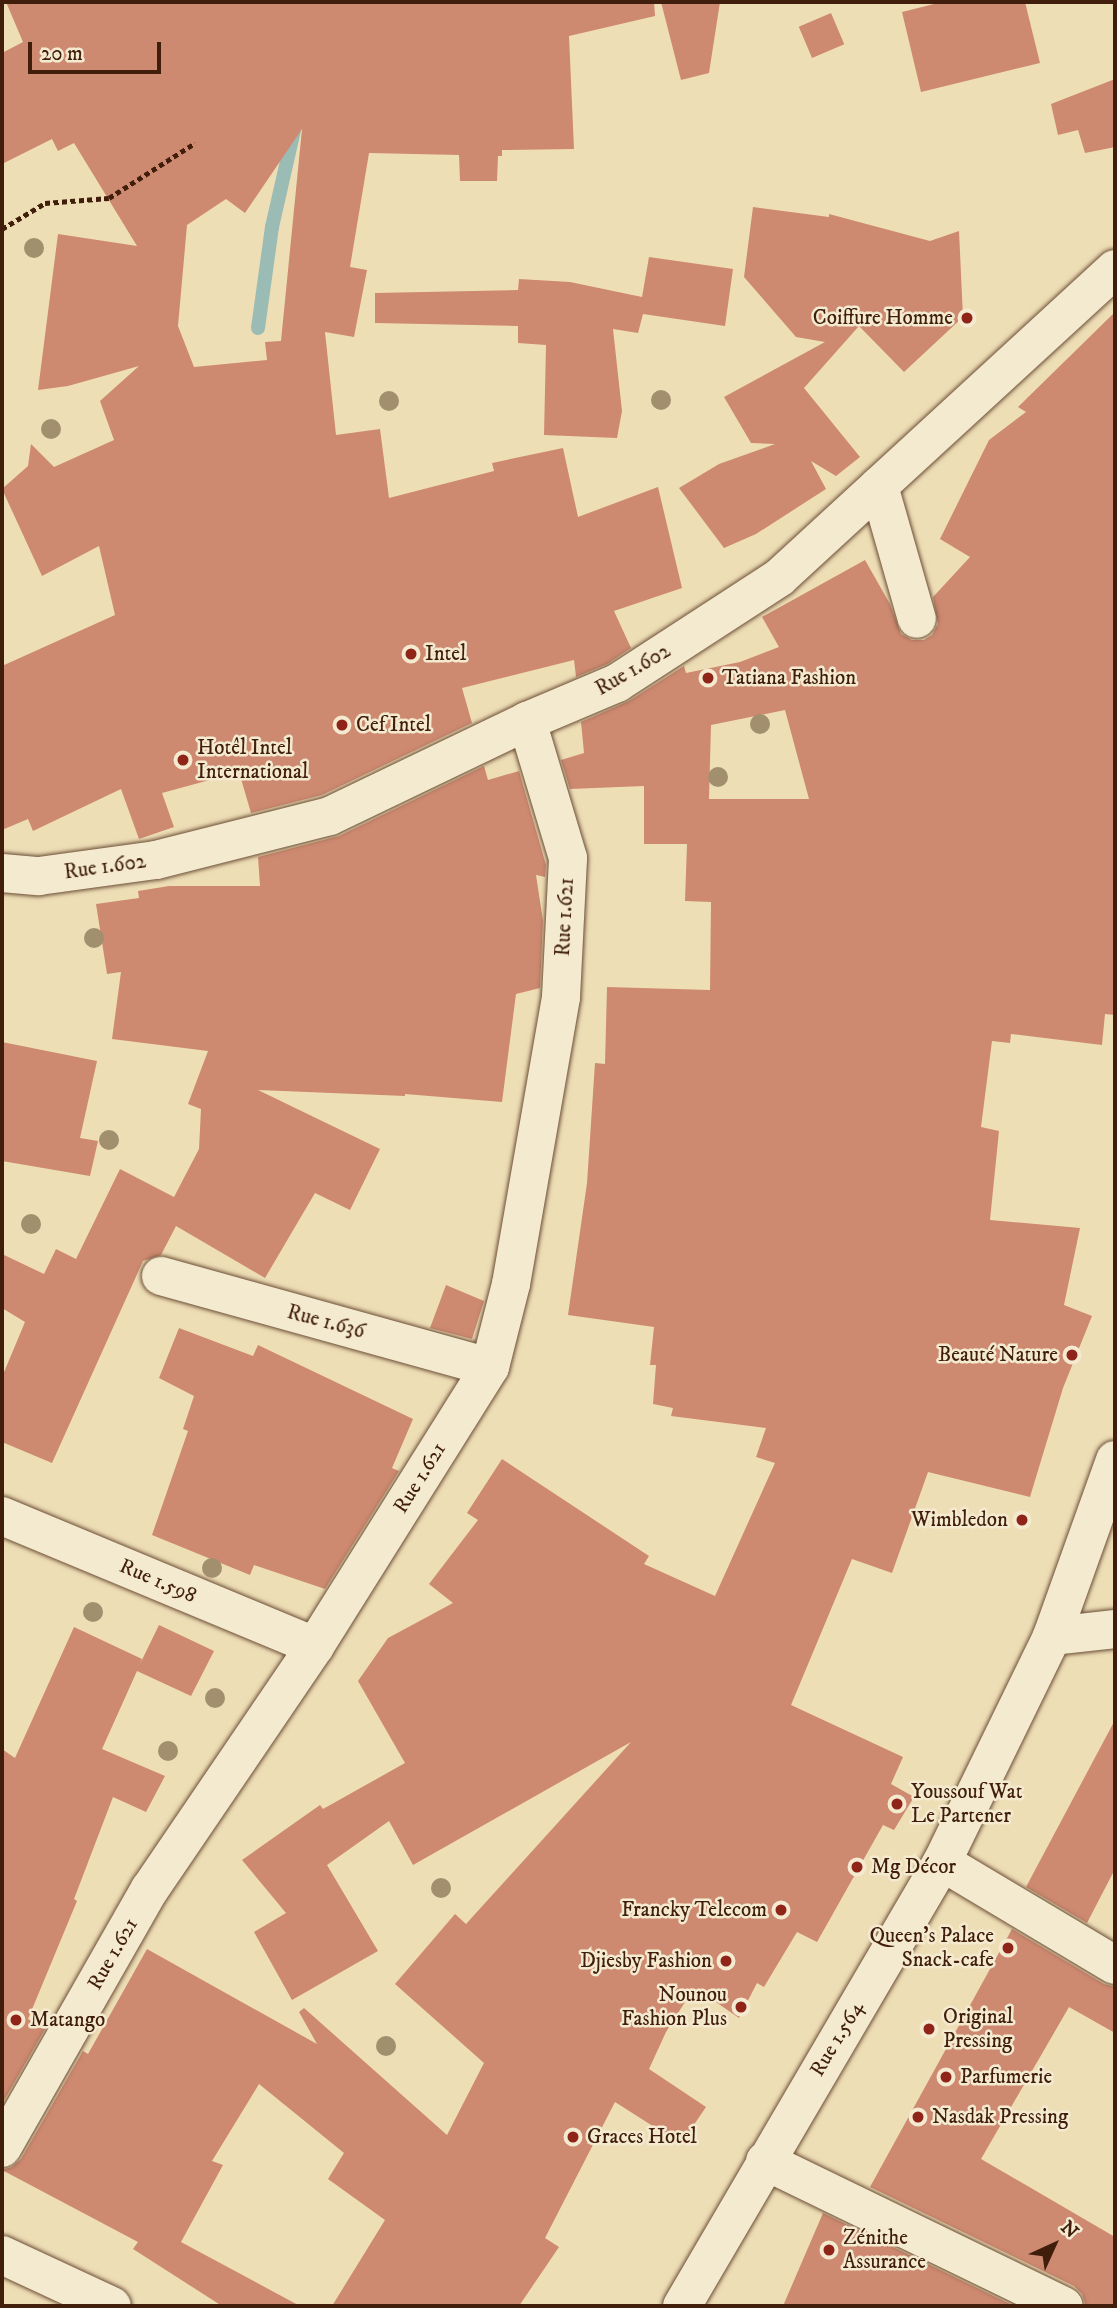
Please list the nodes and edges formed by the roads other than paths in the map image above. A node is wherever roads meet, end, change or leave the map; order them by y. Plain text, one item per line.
1 (1115, 269) edge
2 (879, 486) junction
3 (917, 619) dead end
4 (527, 721) junction
5 (2, 873) edge
6 (162, 1276) dead end
7 (490, 1367) junction
8 (1115, 1460) edge
9 (2, 1516) edge
10 (1115, 1629) edge
11 (1052, 1636) junction
12 (314, 1646) junction
13 (942, 1862) junction
14 (1115, 1965) edge
15 (2, 2148) edge
16 (765, 2161) junction
17 (2, 2255) edge
18 (112, 2306) edge
19 (682, 2306) edge
20 (1064, 2306) edge

1 - 2 street, Rue 1.602
2 - 3 street
2 - 4 street, Rue 1.602
4 - 5 street, Rue 1.602
4 - 7 street, Rue 1.621
6 - 7 street, Rue 1.636
7 - 12 street, Rue 1.621
8 - 11 street, Rue 1.564
9 - 12 street, Rue 1.598
10 - 11 street
11 - 13 street, Rue 1.564
12 - 15 street, Rue 1.621
13 - 14 street
13 - 16 street, Rue 1.564
16 - 19 street, Rue 1.564
16 - 20 street
17 - 18 street

